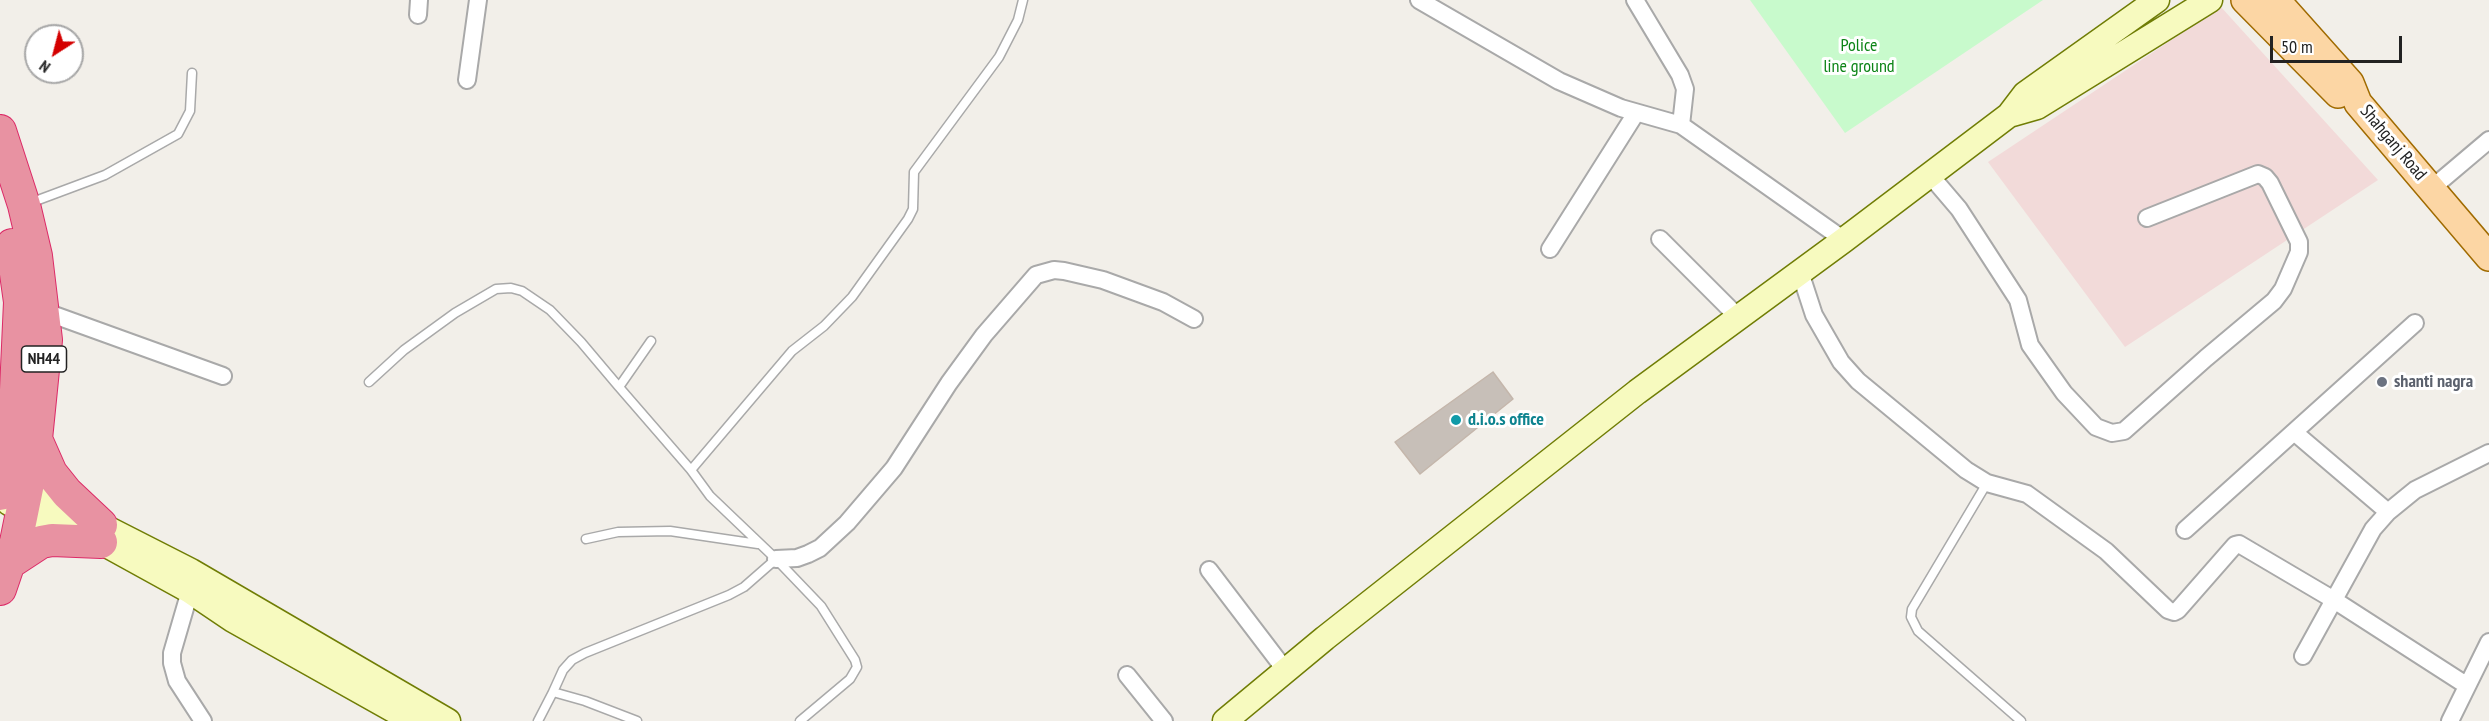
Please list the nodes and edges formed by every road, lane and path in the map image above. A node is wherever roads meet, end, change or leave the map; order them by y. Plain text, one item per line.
1 (478, 0) edge
2 (1023, 0) edge
3 (1419, 0) edge
4 (1635, 0) edge
5 (2157, 0) edge
6 (2210, 0) edge
7 (2246, 0) edge
8 (2276, 0) edge
9 (192, 73) dead end
10 (467, 80) dead end
11 (2358, 103) junction
12 (1636, 113) junction
13 (2009, 115) junction
14 (1681, 125) junction
15 (0, 130) edge
16 (2489, 140) edge
17 (1930, 175) junction
18 (2432, 189) junction
19 (12, 201) edge
20 (2147, 218) dead end
21 (1660, 240) dead end
22 (1844, 240) junction
23 (1550, 249) dead end
24 (2489, 257) edge
25 (1800, 272) junction
26 (44, 310) junction
27 (1738, 318) junction
28 (1194, 319) dead end
29 (2415, 323) dead end
30 (651, 341) dead end
31 (223, 376) dead end
32 (369, 382) dead end
33 (619, 387) junction
34 (2294, 432) junction
35 (36, 439) junction
36 (2489, 453) edge
37 (691, 470) junction
38 (1987, 483) junction
39 (10, 494) edge
40 (2388, 512) junction
41 (2185, 530) dead end
42 (101, 533) junction
43 (586, 539) dead end
44 (758, 544) junction
45 (776, 559) junction
46 (1209, 570) dead end
47 (4, 576) edge
48 (190, 591) junction
49 (2334, 600) junction
50 (246, 616) junction
51 (2489, 642) edge
52 (2303, 656) dead end
53 (1286, 671) junction
54 (1127, 675) dead end
55 (2466, 686) junction
56 (553, 692) junction
57 (415, 716) edge
58 (203, 721) edge
59 (448, 721) edge
60 (538, 721) edge
61 (637, 721) edge
62 (800, 721) edge
63 (1164, 721) edge
64 (1225, 721) edge
65 (2021, 721) edge
66 (2450, 721) edge

1 - 10 street
2 - 37 lane
3 - 12 street
4 - 14 street
5 - 13 main road
6 - 13 main road
7 - 11 main road
8 - 11 main road, Shahganj Road
9 - 19 lane
11 - 18 main road, Shahganj Road
12 - 14 street
12 - 23 street
13 - 17 main road
14 - 22 street
15 - 19 highway, NH44
16 - 18 street
17 - 20 street
17 - 22 main road
18 - 24 main road, Shahganj Road
19 - 26 highway, NH44
19 - 39 highway, NH44
21 - 27 street
22 - 25 main road
25 - 27 main road
25 - 38 street
26 - 31 street
26 - 35 highway, NH44
27 - 53 main road
28 - 45 street
29 - 34 street
30 - 33 lane
32 - 33 lane
33 - 37 lane
34 - 40 street
34 - 41 street
35 - 39 highway, NH44
35 - 42 highway
36 - 40 street
37 - 44 lane
38 - 49 street
38 - 65 lane
39 - 42 main road
39 - 47 highway, NH44
40 - 49 street
42 - 47 highway
42 - 48 main road
42 - 50 main road
43 - 44 lane
44 - 45 lane
45 - 56 lane
45 - 62 lane
46 - 53 street
48 - 50 main road
48 - 58 street
49 - 52 street
49 - 55 street
50 - 57 main road
51 - 55 street
53 - 64 main road
54 - 63 street
55 - 66 street
56 - 60 lane
56 - 61 lane
57 - 59 main road

